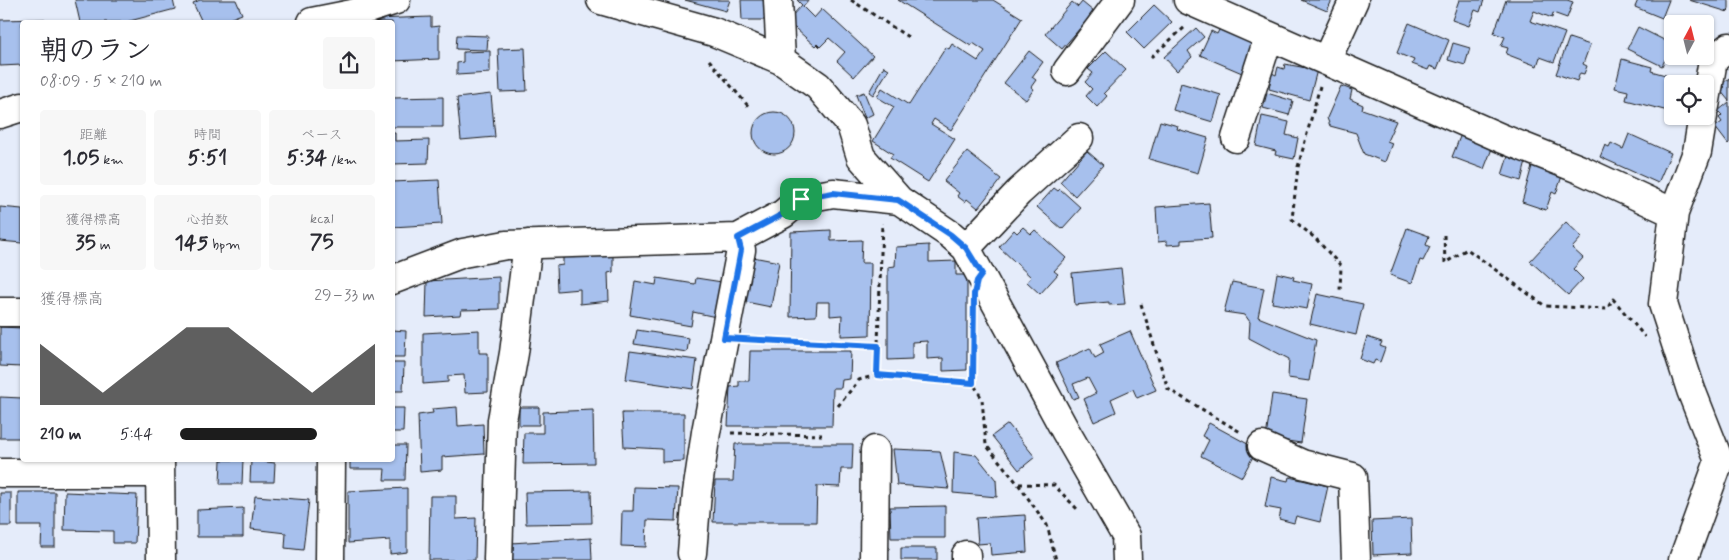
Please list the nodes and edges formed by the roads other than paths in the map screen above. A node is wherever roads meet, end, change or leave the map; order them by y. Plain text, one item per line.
1 (396, 0) edge
2 (601, 0) edge
3 (778, 0) edge
4 (1120, 0) edge
5 (1354, 0) edge
6 (1197, 4) edge
7 (352, 18) edge
8 (332, 20) edge
9 (1269, 36) junction
10 (1729, 47) edge
11 (781, 60) junction
12 (1326, 61) junction
13 (1067, 71) dead end
14 (1711, 75) edge
15 (20, 109) edge
16 (0, 114) edge
17 (1702, 125) edge
18 (1079, 138) dead end
19 (1236, 138) dead end
20 (891, 199) junction
21 (1674, 213) junction
22 (738, 238) junction
23 (528, 244) junction
24 (966, 248) junction
25 (395, 279) edge
26 (0, 312) edge
27 (20, 312) edge
28 (1729, 430) edge
29 (1262, 446) road end
30 (875, 450) dead end
31 (1719, 461) junction
32 (331, 462) edge
33 (160, 466) edge
34 (0, 473) edge
35 (692, 553) dead end
36 (161, 560) edge
37 (330, 560) edge
38 (498, 560) edge
39 (874, 560) edge
40 (1127, 560) edge
41 (1356, 560) edge
42 (1683, 560) edge

1 - 7 street
2 - 11 street
3 - 11 street
4 - 13 street
5 - 12 street
6 - 9 street
7 - 8 street
9 - 12 street
9 - 19 street
10 - 14 street
11 - 20 street
12 - 21 street
15 - 16 street
17 - 21 street
18 - 24 street
20 - 22 street
20 - 24 street
21 - 31 street
22 - 23 street
22 - 35 street
23 - 25 street
23 - 38 street
24 - 40 street
26 - 27 street
28 - 31 street
29 - 41 street
30 - 39 street
31 - 42 street
32 - 37 street
33 - 34 street
33 - 36 street

